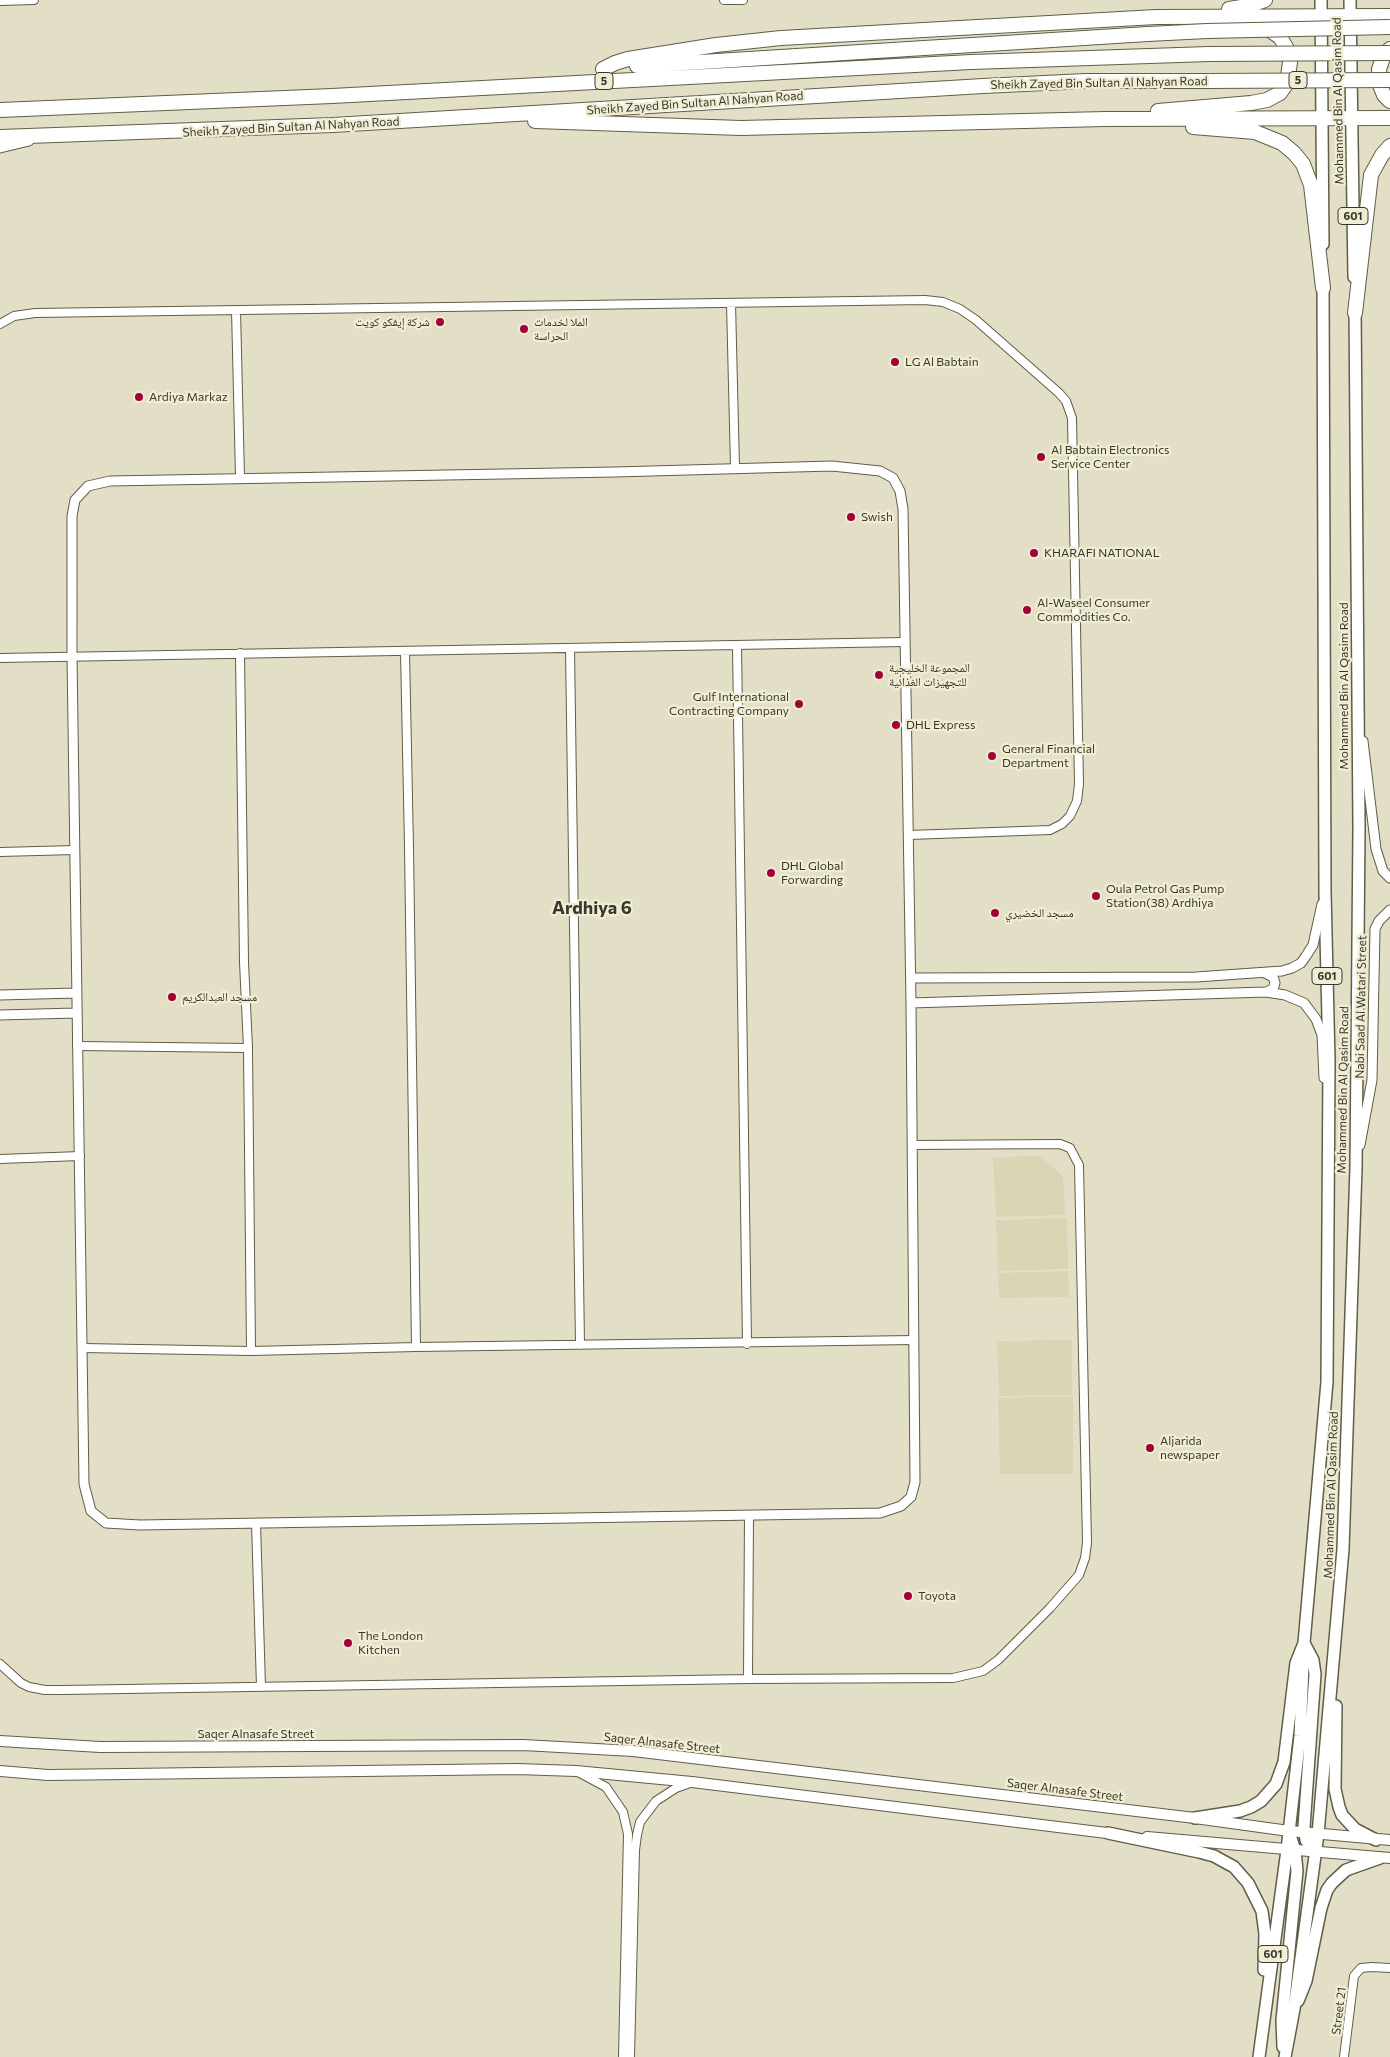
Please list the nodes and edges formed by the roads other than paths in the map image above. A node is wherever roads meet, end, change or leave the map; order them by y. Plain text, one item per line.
1 (34, 0) edge
2 (724, 0) edge
3 (743, 0) edge
4 (1265, 0) edge
5 (1321, 0) edge
6 (1350, 0) edge
7 (0, 1) edge
8 (1230, 15) junction
9 (1156, 16) junction
10 (1322, 16) junction
11 (1350, 16) junction
12 (1390, 16) edge
13 (1390, 27) edge
14 (1390, 49) edge
15 (1390, 53) edge
16 (603, 69) junction
17 (1390, 80) edge
18 (558, 83) junction
19 (0, 100) edge
20 (1390, 101) edge
21 (57, 108) junction
22 (0, 110) edge
23 (471, 118) junction
24 (1323, 118) junction
25 (1351, 118) junction
26 (1390, 118) edge
27 (1105, 119) junction
28 (45, 137) junction
29 (0, 138) edge
30 (1390, 146) edge
31 (0, 148) edge
32 (1323, 288) junction
33 (731, 303) junction
34 (236, 310) junction
35 (1355, 313) junction
36 (0, 324) edge
37 (735, 468) junction
38 (240, 477) junction
39 (904, 642) junction
40 (737, 645) junction
41 (570, 648) junction
42 (405, 651) junction
43 (240, 654) junction
44 (72, 656) junction
45 (0, 658) edge
46 (1358, 712) junction
47 (909, 835) junction
48 (75, 850) junction
49 (0, 852) edge
50 (1390, 878) edge
51 (1325, 892) junction
52 (1390, 910) edge
53 (1263, 972) junction
54 (911, 978) junction
55 (1266, 992) junction
56 (76, 993) junction
57 (0, 995) edge
58 (911, 1003) junction
59 (76, 1013) junction
60 (0, 1015) edge
61 (78, 1046) junction
62 (248, 1048) junction
63 (912, 1145) junction
64 (80, 1156) junction
65 (0, 1159) edge
66 (1356, 1168) junction
67 (1329, 1267) junction
68 (914, 1340) junction
69 (580, 1344) junction
70 (747, 1344) junction
71 (416, 1347) junction
72 (83, 1348) junction
73 (251, 1351) junction
74 (1327, 1382) junction
75 (749, 1515) junction
76 (256, 1523) junction
77 (1343, 1549) junction
78 (1304, 1643) junction
79 (1334, 1659) junction
80 (0, 1664) edge
81 (748, 1679) junction
82 (261, 1687) junction
83 (0, 1741) edge
84 (0, 1771) edge
85 (576, 1771) junction
86 (692, 1782) junction
87 (1195, 1818) junction
88 (1289, 1831) junction
89 (1108, 1833) junction
90 (1304, 1833) junction
91 (1318, 1834) junction
92 (1376, 1840) junction
93 (1390, 1840) edge
94 (1291, 1851) junction
95 (1315, 1853) junction
96 (1385, 1858) edge
97 (1390, 1968) edge
98 (1294, 2009) junction
99 (1259, 2054) edge
100 (1285, 2056) edge
101 (623, 2057) edge
102 (630, 2057) edge
103 (1344, 2057) edge

1 - 7 street
2 - 3 street
4 - 9 highway
5 - 10 main road, Mohammed Bin Al Qasim Road / 601
6 - 11 main road, Mohammed Bin Al Qasim Road / 601
8 - 9 highway
8 - 10 highway
8 - 27 highway
9 - 16 highway
10 - 11 highway
10 - 24 main road, Mohammed Bin Al Qasim Road / 601
11 - 12 highway
11 - 25 main road, Mohammed Bin Al Qasim Road / 601
13 - 16 highway, bridge
14 - 20 highway
15 - 18 highway, Sheikh Zayed Bin Sultan Al Nahyan Road / 5, bridge
16 - 18 highway
17 - 23 highway, Sheikh Zayed Bin Sultan Al Nahyan Road / 5, bridge
18 - 21 highway, Sheikh Zayed Bin Sultan Al Nahyan Road / 5
19 - 21 highway
21 - 22 highway, Sheikh Zayed Bin Sultan Al Nahyan Road / 5
23 - 27 highway
23 - 28 highway, Sheikh Zayed Bin Sultan Al Nahyan Road / 5
24 - 25 highway
24 - 27 highway
24 - 32 main road, Mohammed Bin Al Qasim Road / 601
25 - 26 highway
25 - 35 main road, Mohammed Bin Al Qasim Road / 601
27 - 32 highway
28 - 29 highway, Sheikh Zayed Bin Sultan Al Nahyan Road / 5
28 - 31 street
30 - 35 highway
32 - 51 main road, Mohammed Bin Al Qasim Road / 601
33 - 34 street
33 - 37 street
33 - 47 street
34 - 36 street
34 - 38 street
35 - 46 main road, Mohammed Bin Al Qasim Road / 601
37 - 38 street
37 - 39 street
38 - 44 street
39 - 40 street
39 - 47 street
40 - 41 street
40 - 70 street
41 - 42 street
41 - 69 street
42 - 43 street
42 - 71 street
43 - 44 street
43 - 62 street
44 - 45 street
44 - 48 street
46 - 50 street
46 - 66 main road, Mohammed Bin Al Qasim Road / 601
47 - 54 street
48 - 49 street
48 - 56 street
51 - 53 street
51 - 67 main road, Mohammed Bin Al Qasim Road / 601
52 - 66 street, Nabi Saad Al Watari Street
53 - 54 street
53 - 55 street
54 - 58 street
55 - 58 street
55 - 67 street
56 - 57 street
56 - 59 street
58 - 63 street
59 - 60 street
59 - 61 street
61 - 62 street
61 - 64 street
62 - 73 street
63 - 68 street
63 - 81 street
64 - 65 street
64 - 72 street
66 - 77 main road, Mohammed Bin Al Qasim Road / 601
67 - 74 main road, Mohammed Bin Al Qasim Road / 601
68 - 70 street
68 - 75 street
69 - 70 street
69 - 71 street
71 - 73 street
72 - 73 street
72 - 76 street
74 - 77 main road
74 - 78 main road, Mohammed Bin Al Qasim Road / 601
75 - 76 street
75 - 81 street
76 - 82 street
77 - 79 main road, Mohammed Bin Al Qasim Road / 601
78 - 87 main road
78 - 88 main road, Mohammed Bin Al Qasim Road / 601
78 - 90 main road
79 - 91 main road, Mohammed Bin Al Qasim Road / 601
79 - 92 main road
80 - 82 street
81 - 82 street
83 - 87 main road, Saqer Alnasafe Street
84 - 85 main road
85 - 86 main road
85 - 101 street
86 - 89 main road
86 - 102 street
87 - 88 main road, Saqer Alnasafe Street
88 - 90 main road, Saqer Alnasafe Street
88 - 94 main road
89 - 94 main road
89 - 99 main road
90 - 91 main road, Saqer Alnasafe Street
90 - 95 main road
91 - 92 main road, Saqer Alnasafe Street
91 - 95 main road, Mohammed Bin Al Qasim Road / 601
92 - 93 main road, Saqer Alnasafe Street
94 - 95 main road
94 - 99 main road, 601
94 - 100 main road
95 - 96 main road
95 - 98 main road, Mohammed Bin Al Qasim Road / 601
96 - 98 main road
97 - 103 street, Street 21
98 - 100 main road, Mohammed Bin Al Qasim Road / 601

